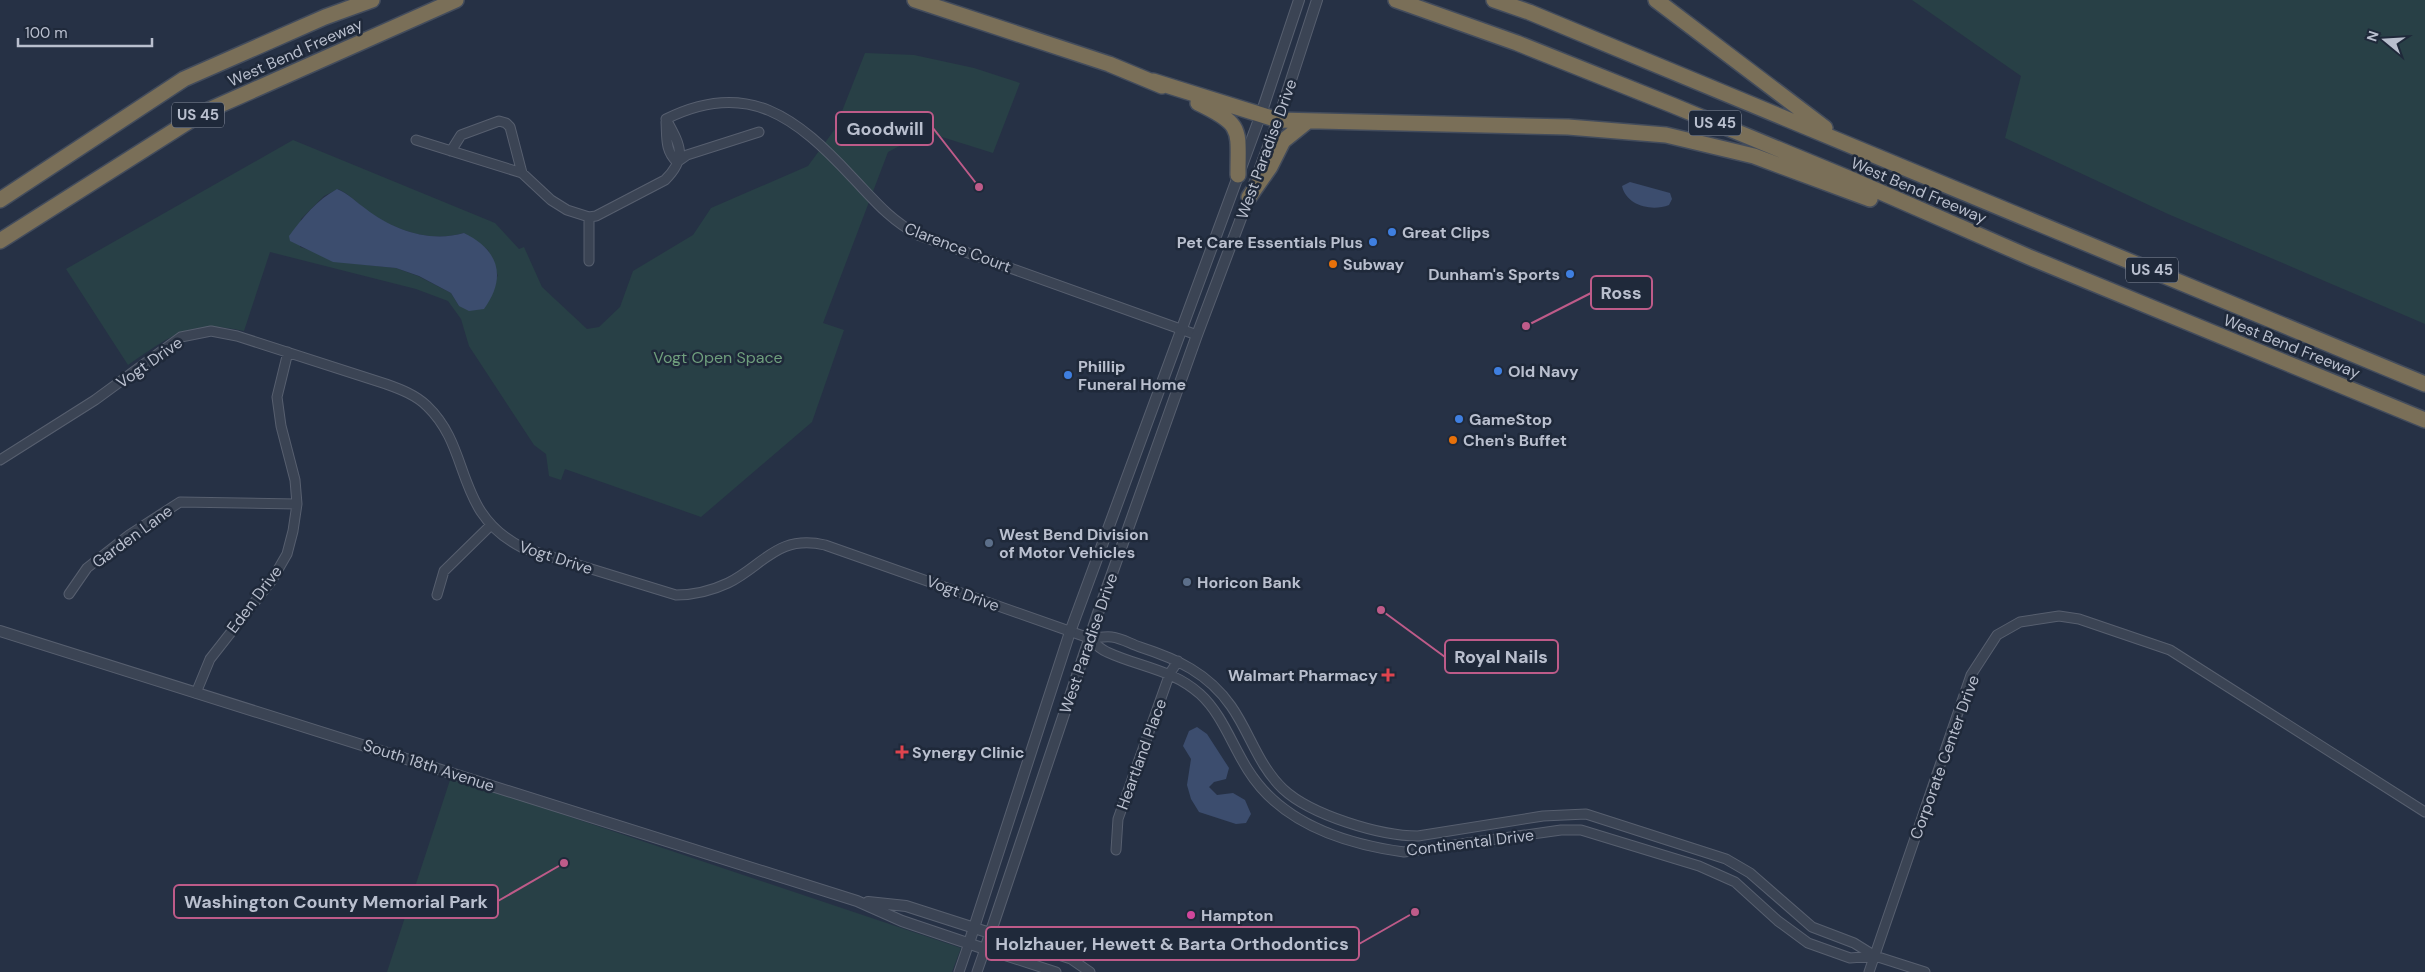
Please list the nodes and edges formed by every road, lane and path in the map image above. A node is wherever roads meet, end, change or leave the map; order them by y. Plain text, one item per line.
1 (372, 0) edge
2 (456, 0) edge
3 (915, 0) edge
4 (1299, 0) edge
5 (1317, 0) edge
6 (1396, 0) edge
7 (1494, 0) edge
8 (1656, 0) edge
9 (1153, 81) junction
10 (1260, 114) junction
11 (1278, 120) junction
12 (1308, 121) junction
13 (759, 132) dead end
14 (416, 140) dead end
15 (1842, 141) junction
16 (451, 151) junction
17 (677, 162) junction
18 (522, 173) junction
19 (1238, 175) junction
20 (1249, 197) junction
21 (0, 200) edge
22 (589, 217) junction
23 (0, 240) edge
24 (2029, 257) junction
25 (589, 261) dead end
26 (1181, 329) junction
27 (1197, 335) junction
28 (288, 352) junction
29 (2425, 384) edge
30 (2425, 420) edge
31 (0, 460) edge
32 (297, 504) junction
33 (491, 525) junction
34 (69, 594) dead end
35 (437, 595) dead end
36 (0, 631) edge
37 (1070, 632) junction
38 (1089, 638) junction
39 (1178, 660) junction
40 (1170, 673) junction
41 (196, 693) junction
42 (2425, 812) edge
43 (1116, 850) dead end
44 (857, 901) junction
45 (974, 928) junction
46 (990, 933) junction
47 (969, 943) junction
48 (985, 949) junction
49 (1875, 956) junction
50 (959, 972) edge
51 (977, 972) edge
52 (1056, 972) edge
53 (1090, 972) edge
54 (1869, 972) edge
55 (1925, 972) edge

1 - 21 highway, West Bend Freeway / US 45
2 - 23 highway, West Bend Freeway / US 45
3 - 9 highway
4 - 10 street, West Paradise Drive
5 - 11 street, West Paradise Drive
6 - 24 highway, West Bend Freeway / US 45
7 - 15 highway, West Bend Freeway / US 45
8 - 15 highway
9 - 10 highway
9 - 19 highway
10 - 11 highway
10 - 19 street, West Paradise Drive
11 - 12 highway
11 - 20 street, West Paradise Drive
12 - 20 highway
12 - 24 highway
13 - 17 street
14 - 16 street
15 - 29 highway, West Bend Freeway / US 45
16 - 18 street
16 - 18 street
17 - 22 street
17 - 26 street, Clarence Court
18 - 22 street
19 - 26 street, West Paradise Drive
20 - 27 street, West Paradise Drive
22 - 25 street
24 - 30 highway, West Bend Freeway / US 45
26 - 27 street, Clarence Court
26 - 37 street, West Paradise Drive
27 - 38 street, West Paradise Drive
28 - 31 street, Vogt Drive
28 - 32 street, Eden Drive
28 - 33 street, Vogt Drive
32 - 34 street, Garden Lane
32 - 41 street, Eden Drive
33 - 35 street
33 - 37 street, Vogt Drive
36 - 41 street, South 18th Avenue
37 - 38 street, Vogt Drive
37 - 45 street, West Paradise Drive
38 - 39 street, Continental Drive
38 - 40 street, Continental Drive
38 - 46 street, West Paradise Drive
39 - 40 street, Heartland Place
39 - 49 street, Continental Drive
40 - 43 street, Heartland Place
40 - 49 street, Continental Drive
41 - 44 street, South 18th Avenue
42 - 49 street, Corporate Center Drive
44 - 45 street, South 18th Avenue
44 - 47 street, South 18th Avenue
45 - 46 street, South 18th Avenue
45 - 47 street, West Paradise Drive
46 - 48 street, West Paradise Drive
46 - 53 street, South 18th Avenue
47 - 48 street, South 18th Avenue
47 - 50 street
48 - 51 street
48 - 52 street, South 18th Avenue
49 - 54 street, Corporate Center Drive
49 - 55 street, Continental Drive

